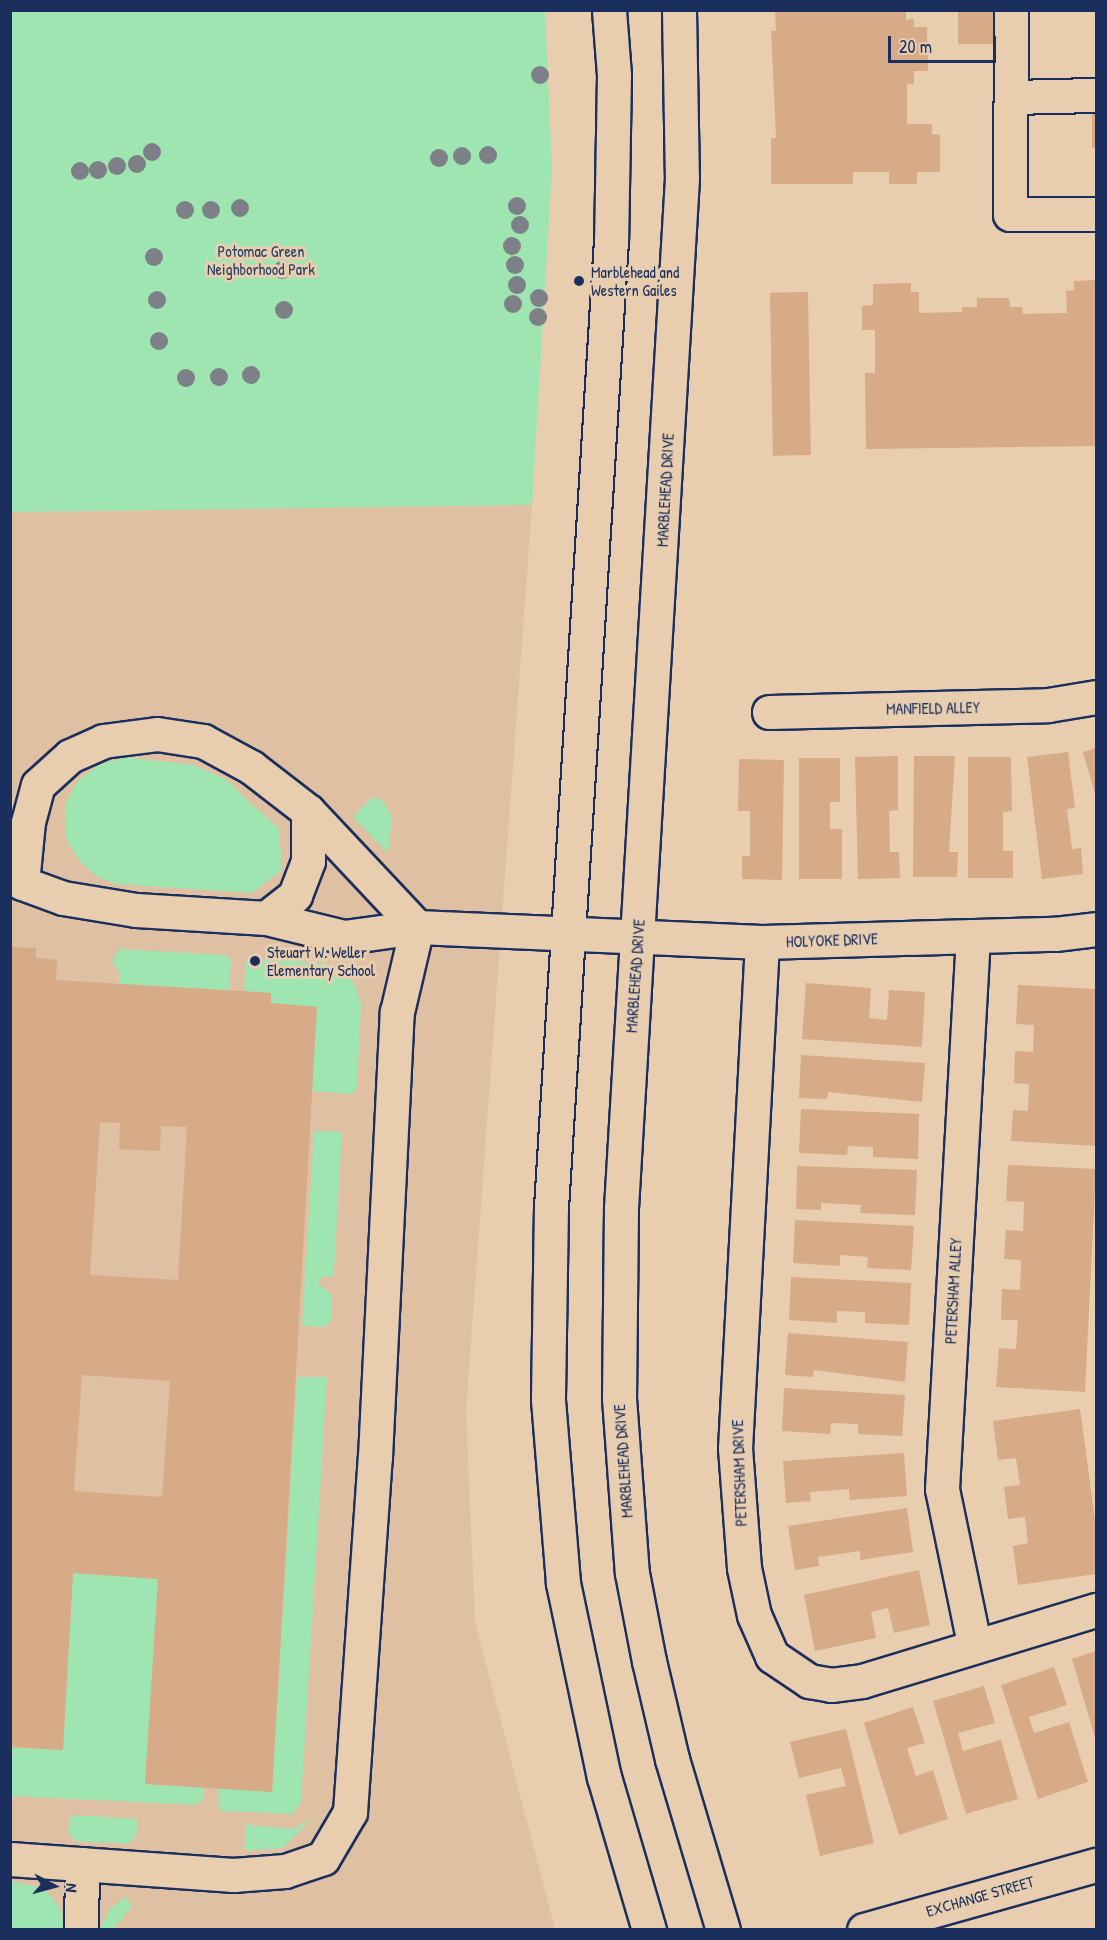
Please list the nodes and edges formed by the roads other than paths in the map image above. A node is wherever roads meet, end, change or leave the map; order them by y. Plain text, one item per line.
1 (609, 10) edge
2 (679, 10) edge
3 (1011, 10) edge
4 (1096, 95) edge
5 (1012, 97) junction
6 (1096, 214) edge
7 (1096, 697) edge
8 (770, 712) dead end
9 (308, 812) junction
10 (16, 882) edge
11 (266, 918) junction
12 (417, 927) junction
13 (1096, 929) edge
14 (567, 936) junction
15 (974, 936) junction
16 (638, 940) junction
17 (762, 942) junction
18 (1096, 1610) edge
19 (974, 1644) junction
20 (10, 1859) edge
21 (82, 1864) junction
22 (1096, 1865) edge
23 (81, 1929) edge
24 (649, 1929) edge
25 (723, 1929) edge
26 (864, 1929) edge

1 - 14 street
2 - 16 street, MARBLEHEAD DRIVE
3 - 5 street
4 - 5 street
5 - 6 street
7 - 8 street, MANFIELD ALLEY
9 - 10 street
9 - 11 street
9 - 12 street
10 - 11 street, HOLYOKE DRIVE
11 - 12 street, HOLYOKE DRIVE
12 - 14 street, HOLYOKE DRIVE
12 - 21 street
13 - 15 street, HOLYOKE DRIVE
14 - 16 street, HOLYOKE DRIVE
14 - 24 street
15 - 17 street, HOLYOKE DRIVE
15 - 19 street, PETERSHAM ALLEY
16 - 17 street, HOLYOKE DRIVE
16 - 25 street, MARBLEHEAD DRIVE
17 - 19 street, PETERSHAM DRIVE
18 - 19 street, PETERSHAM DRIVE
20 - 21 street
21 - 23 street
22 - 26 street, EXCHANGE STREET

